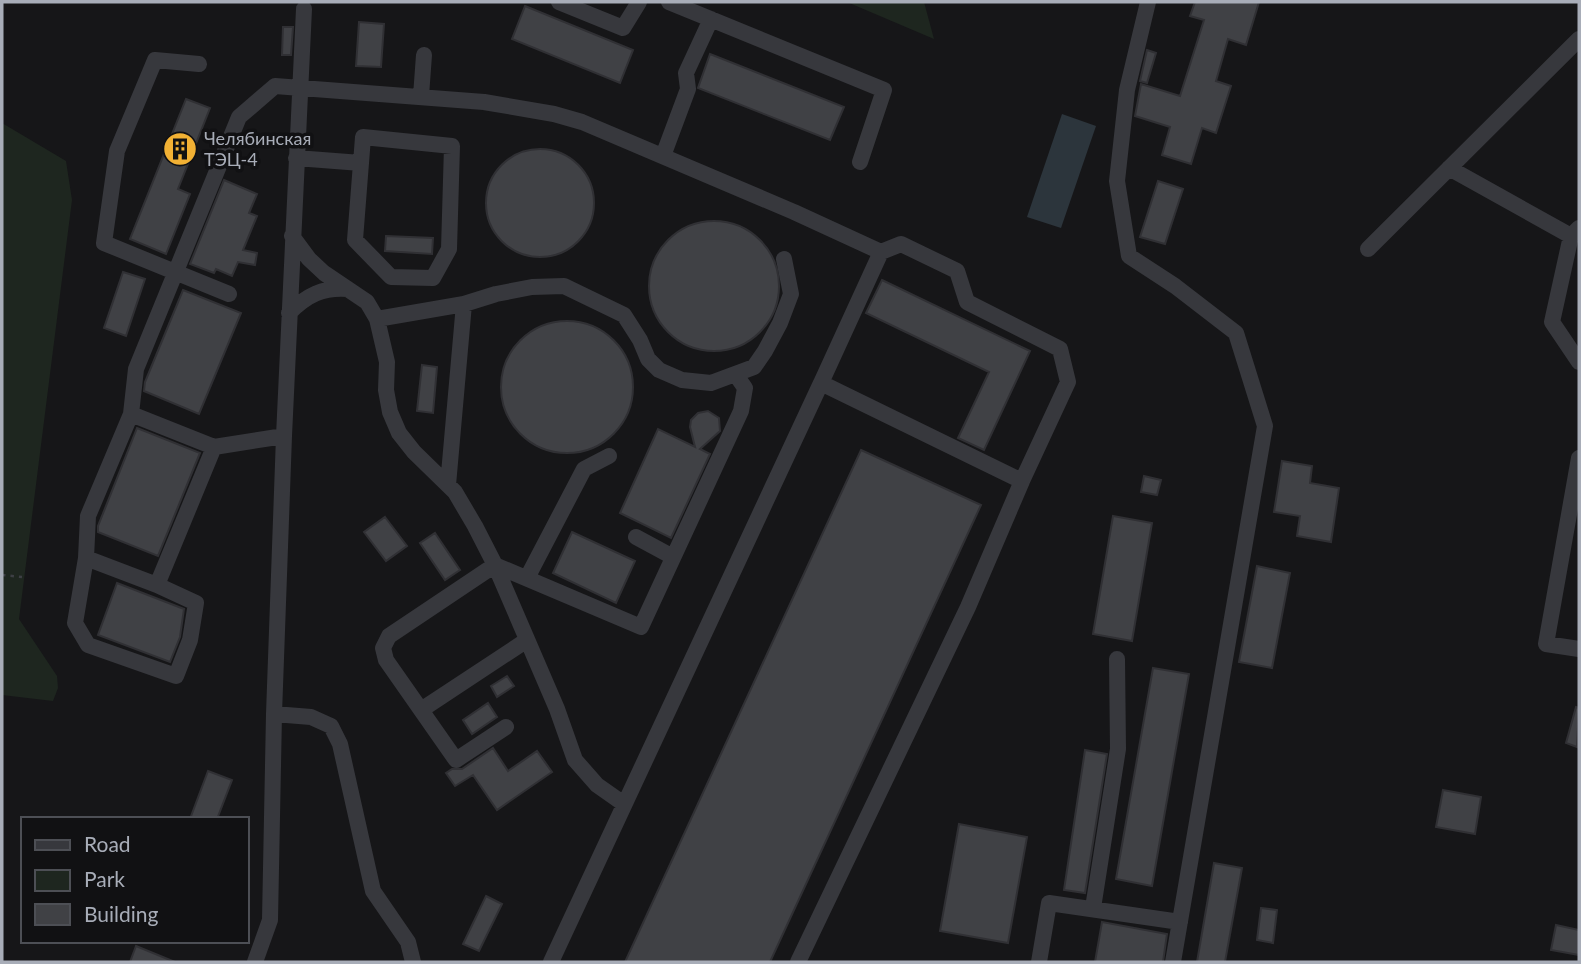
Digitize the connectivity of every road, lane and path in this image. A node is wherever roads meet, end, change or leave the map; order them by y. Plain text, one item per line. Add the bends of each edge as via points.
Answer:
1 (559, 2) edge
2 (639, 2) edge
3 (669, 2) edge
4 (1149, 2) edge
5 (303, 9) dead end
6 (710, 19) junction
7 (1579, 39) edge
8 (424, 55) dead end
9 (199, 64) dead end
10 (300, 87) junction
11 (421, 96) junction
12 (663, 156) junction
13 (296, 158) junction
14 (860, 162) dead end
15 (361, 163) junction
16 (1449, 168) junction
17 (1575, 232) edge
18 (292, 236) junction
19 (1368, 249) dead end
20 (881, 252) junction
21 (784, 259) dead end
22 (175, 272) junction
23 (348, 289) junction
24 (229, 294) dead end
25 (464, 304) junction
26 (289, 313) junction
27 (377, 319) junction
28 (1579, 362) edge
29 (736, 375) junction
30 (821, 383) junction
31 (131, 414) junction
32 (284, 436) junction
33 (214, 447) junction
34 (609, 456) dead end
35 (1579, 458) edge
36 (1022, 481) junction
37 (448, 485) junction
38 (636, 537) dead end
39 (674, 557) junction
40 (86, 558) junction
41 (495, 565) junction
42 (2, 575) edge
43 (22, 577) dead end
44 (527, 579) junction
45 (157, 585) junction
46 (527, 640) junction
47 (1579, 649) edge
48 (1117, 659) dead end
49 (421, 710) junction
50 (274, 714) junction
51 (506, 727) dead end
52 (624, 804) junction
53 (1093, 908) junction
54 (1180, 922) junction
55 (255, 962) edge
56 (412, 962) edge
57 (551, 962) edge
58 (798, 962) edge
59 (1039, 962) edge
60 (1173, 962) edge

1 - 2 lane via 623,28
3 - 6 lane
4 - 54 lane via 1127,90 1117,181 1129,256 1236,333 1265,426
5 - 10 lane
6 - 12 lane via 686,73 688,89
6 - 14 lane via 884,90
7 - 16 lane
8 - 11 lane
9 - 22 lane via 155,60 117,151 104,243
10 - 11 lane
10 - 13 lane
10 - 22 lane via 275,86 239,117
11 - 12 lane via 554,114
12 - 20 lane
13 - 15 lane
13 - 18 lane
15 - 15 lane via 355,240 391,277 433,278 449,249 452,146 363,136
16 - 17 lane
16 - 19 lane
17 - 28 lane via 1552,323
18 - 23 lane via 317,266
18 - 26 lane
20 - 30 lane
20 - 36 lane via 901,244 957,271 967,302 1060,349 1068,382
21 - 29 lane via 791,294 780,323 754,367
22 - 24 lane
22 - 31 lane via 136,369
23 - 26 lane via 316,292
23 - 27 lane via 367,302
25 - 27 lane
25 - 29 lane via 532,287 564,286 624,315 659,370 682,380 711,383
25 - 37 lane
26 - 32 lane
27 - 37 lane via 387,362 390,412 414,452
29 - 39 lane via 745,388 741,411
30 - 36 lane
30 - 52 lane
31 - 33 lane
31 - 40 lane via 88,516
32 - 33 lane
32 - 50 lane
33 - 45 lane
34 - 44 lane via 584,469
35 - 47 lane via 1546,644
36 - 58 lane via 968,607
37 - 41 lane
38 - 39 lane
39 - 44 lane via 641,627
40 - 45 lane
40 - 45 lane via 75,623 88,645 176,676 190,640 196,603
41 - 44 lane
41 - 46 lane
41 - 49 lane via 389,636 383,648 386,660
42 - 43 path
46 - 49 lane
46 - 52 lane via 575,760 597,785
48 - 53 lane via 1118,749
49 - 51 lane via 456,760
50 - 55 lane via 270,920
50 - 56 lane via 311,717 331,726 340,744 373,891 408,942
52 - 57 lane
53 - 54 lane
53 - 59 lane via 1049,903
54 - 60 lane

